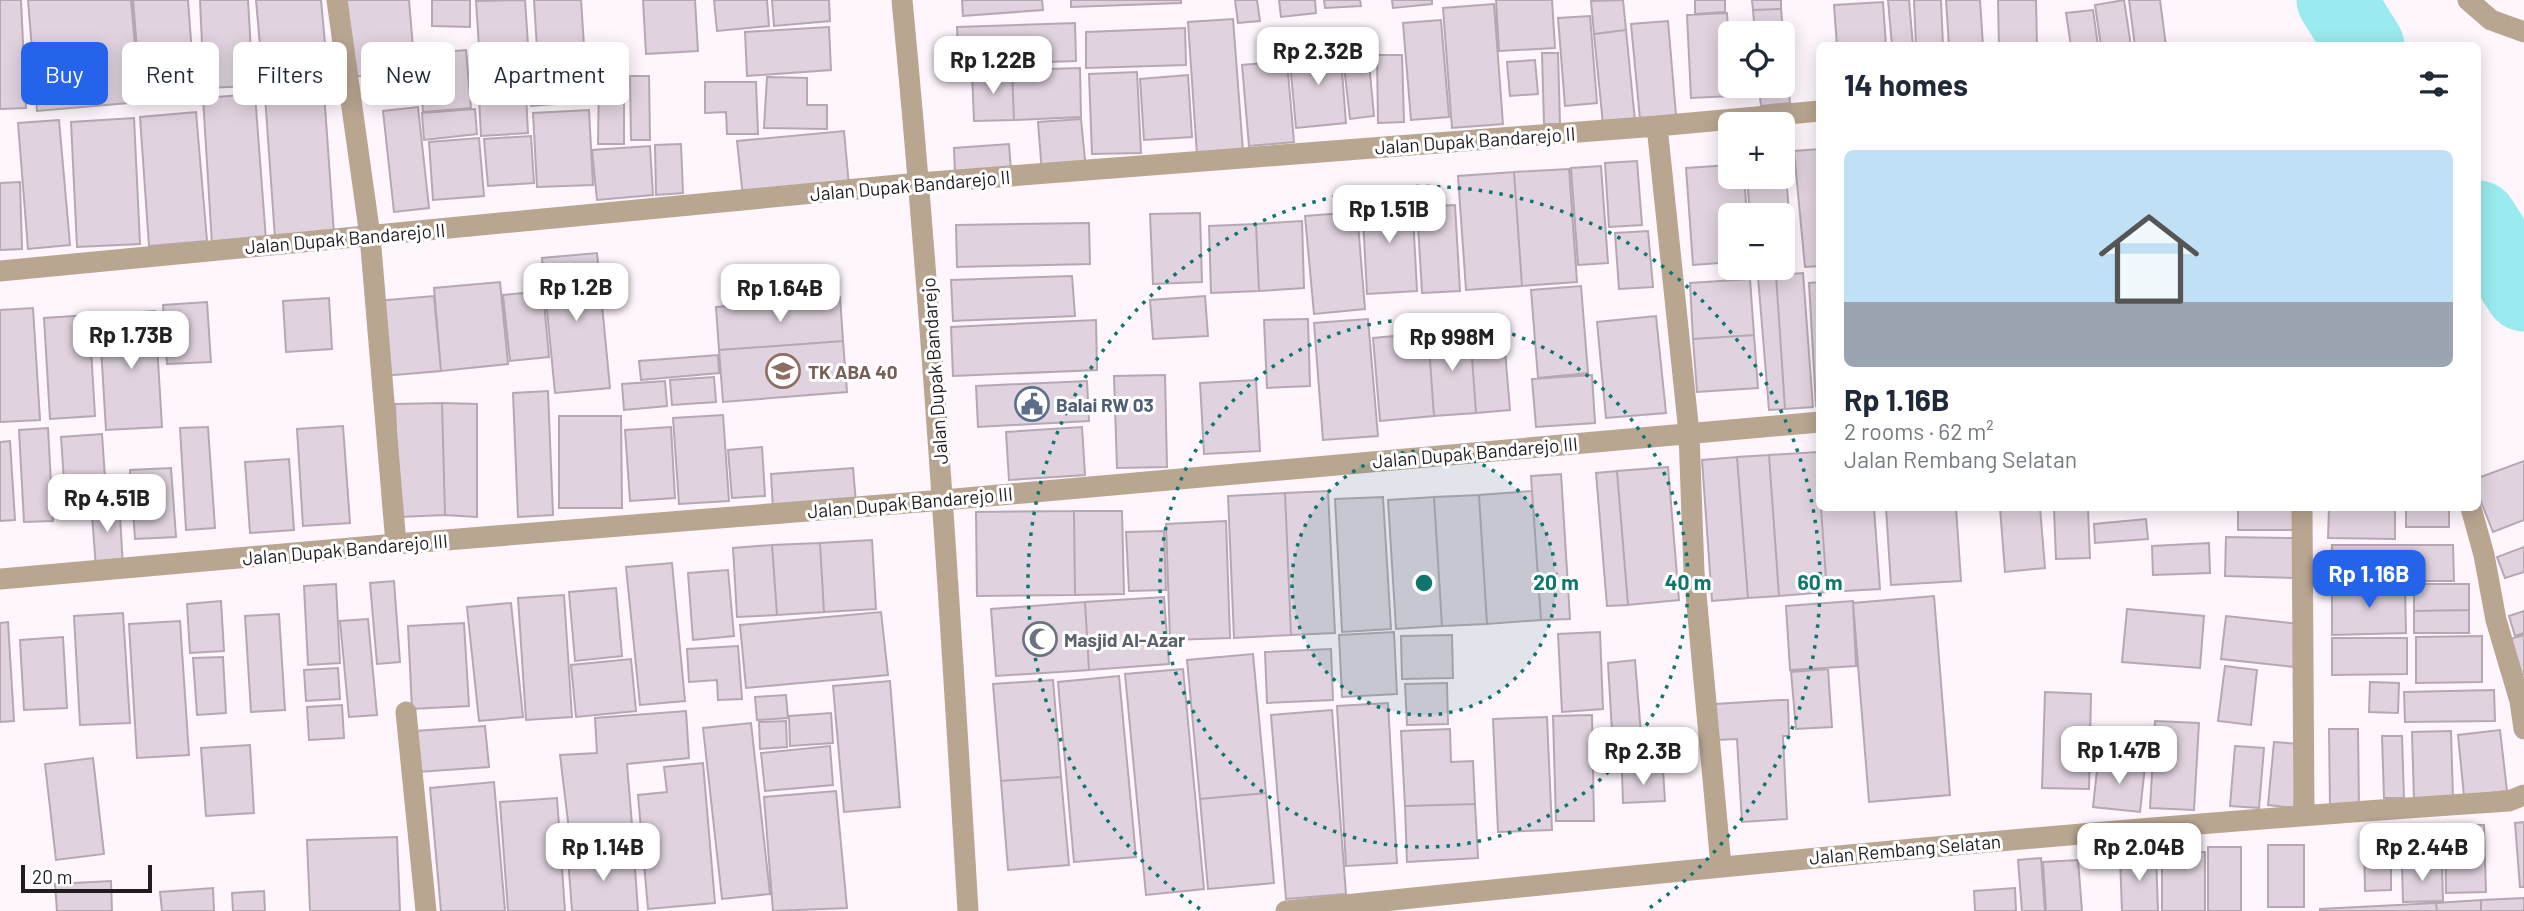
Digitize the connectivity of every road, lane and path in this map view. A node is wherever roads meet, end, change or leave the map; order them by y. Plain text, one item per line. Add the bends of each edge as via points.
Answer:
1 (337, 0) edge
2 (902, 0) edge
3 (2468, 0) edge
4 (2524, 32) edge
5 (1816, 111) edge
6 (1657, 126) junction
7 (919, 183) junction
8 (370, 236) junction
9 (0, 271) edge
10 (1816, 422) edge
11 (1689, 433) junction
12 (944, 500) junction
13 (2302, 511) edge
14 (2472, 511) edge
15 (396, 544) junction
16 (0, 579) edge
17 (406, 712) dead end
18 (2524, 729) edge
19 (2524, 795) edge
20 (2304, 815) junction
21 (1721, 866) junction
22 (426, 911) edge
23 (968, 911) edge
24 (1286, 911) edge

1 - 8 street
2 - 7 street, Jalan Dupak Bandarejo
3 - 4 street via 2491,19
5 - 6 street, Jalan Dupak Bandarejo II
6 - 7 street, Jalan Dupak Bandarejo II
6 - 11 street
7 - 8 street, Jalan Dupak Bandarejo II
7 - 12 street, Jalan Dupak Bandarejo
8 - 9 street, Jalan Dupak Bandarejo II
8 - 15 street
10 - 11 street, Jalan Dupak Bandarejo III
11 - 12 street, Jalan Dupak Bandarejo III
11 - 21 street via 1694,572
12 - 15 street, Jalan Dupak Bandarejo III
12 - 23 street, Jalan Dupak Bandarejo
13 - 20 street
14 - 18 street
15 - 16 street, Jalan Dupak Bandarejo III
17 - 22 street
19 - 20 street, Jalan Rembang Selatan via 2510,801
20 - 21 street, Jalan Rembang Selatan
21 - 24 street, Jalan Rembang Selatan

